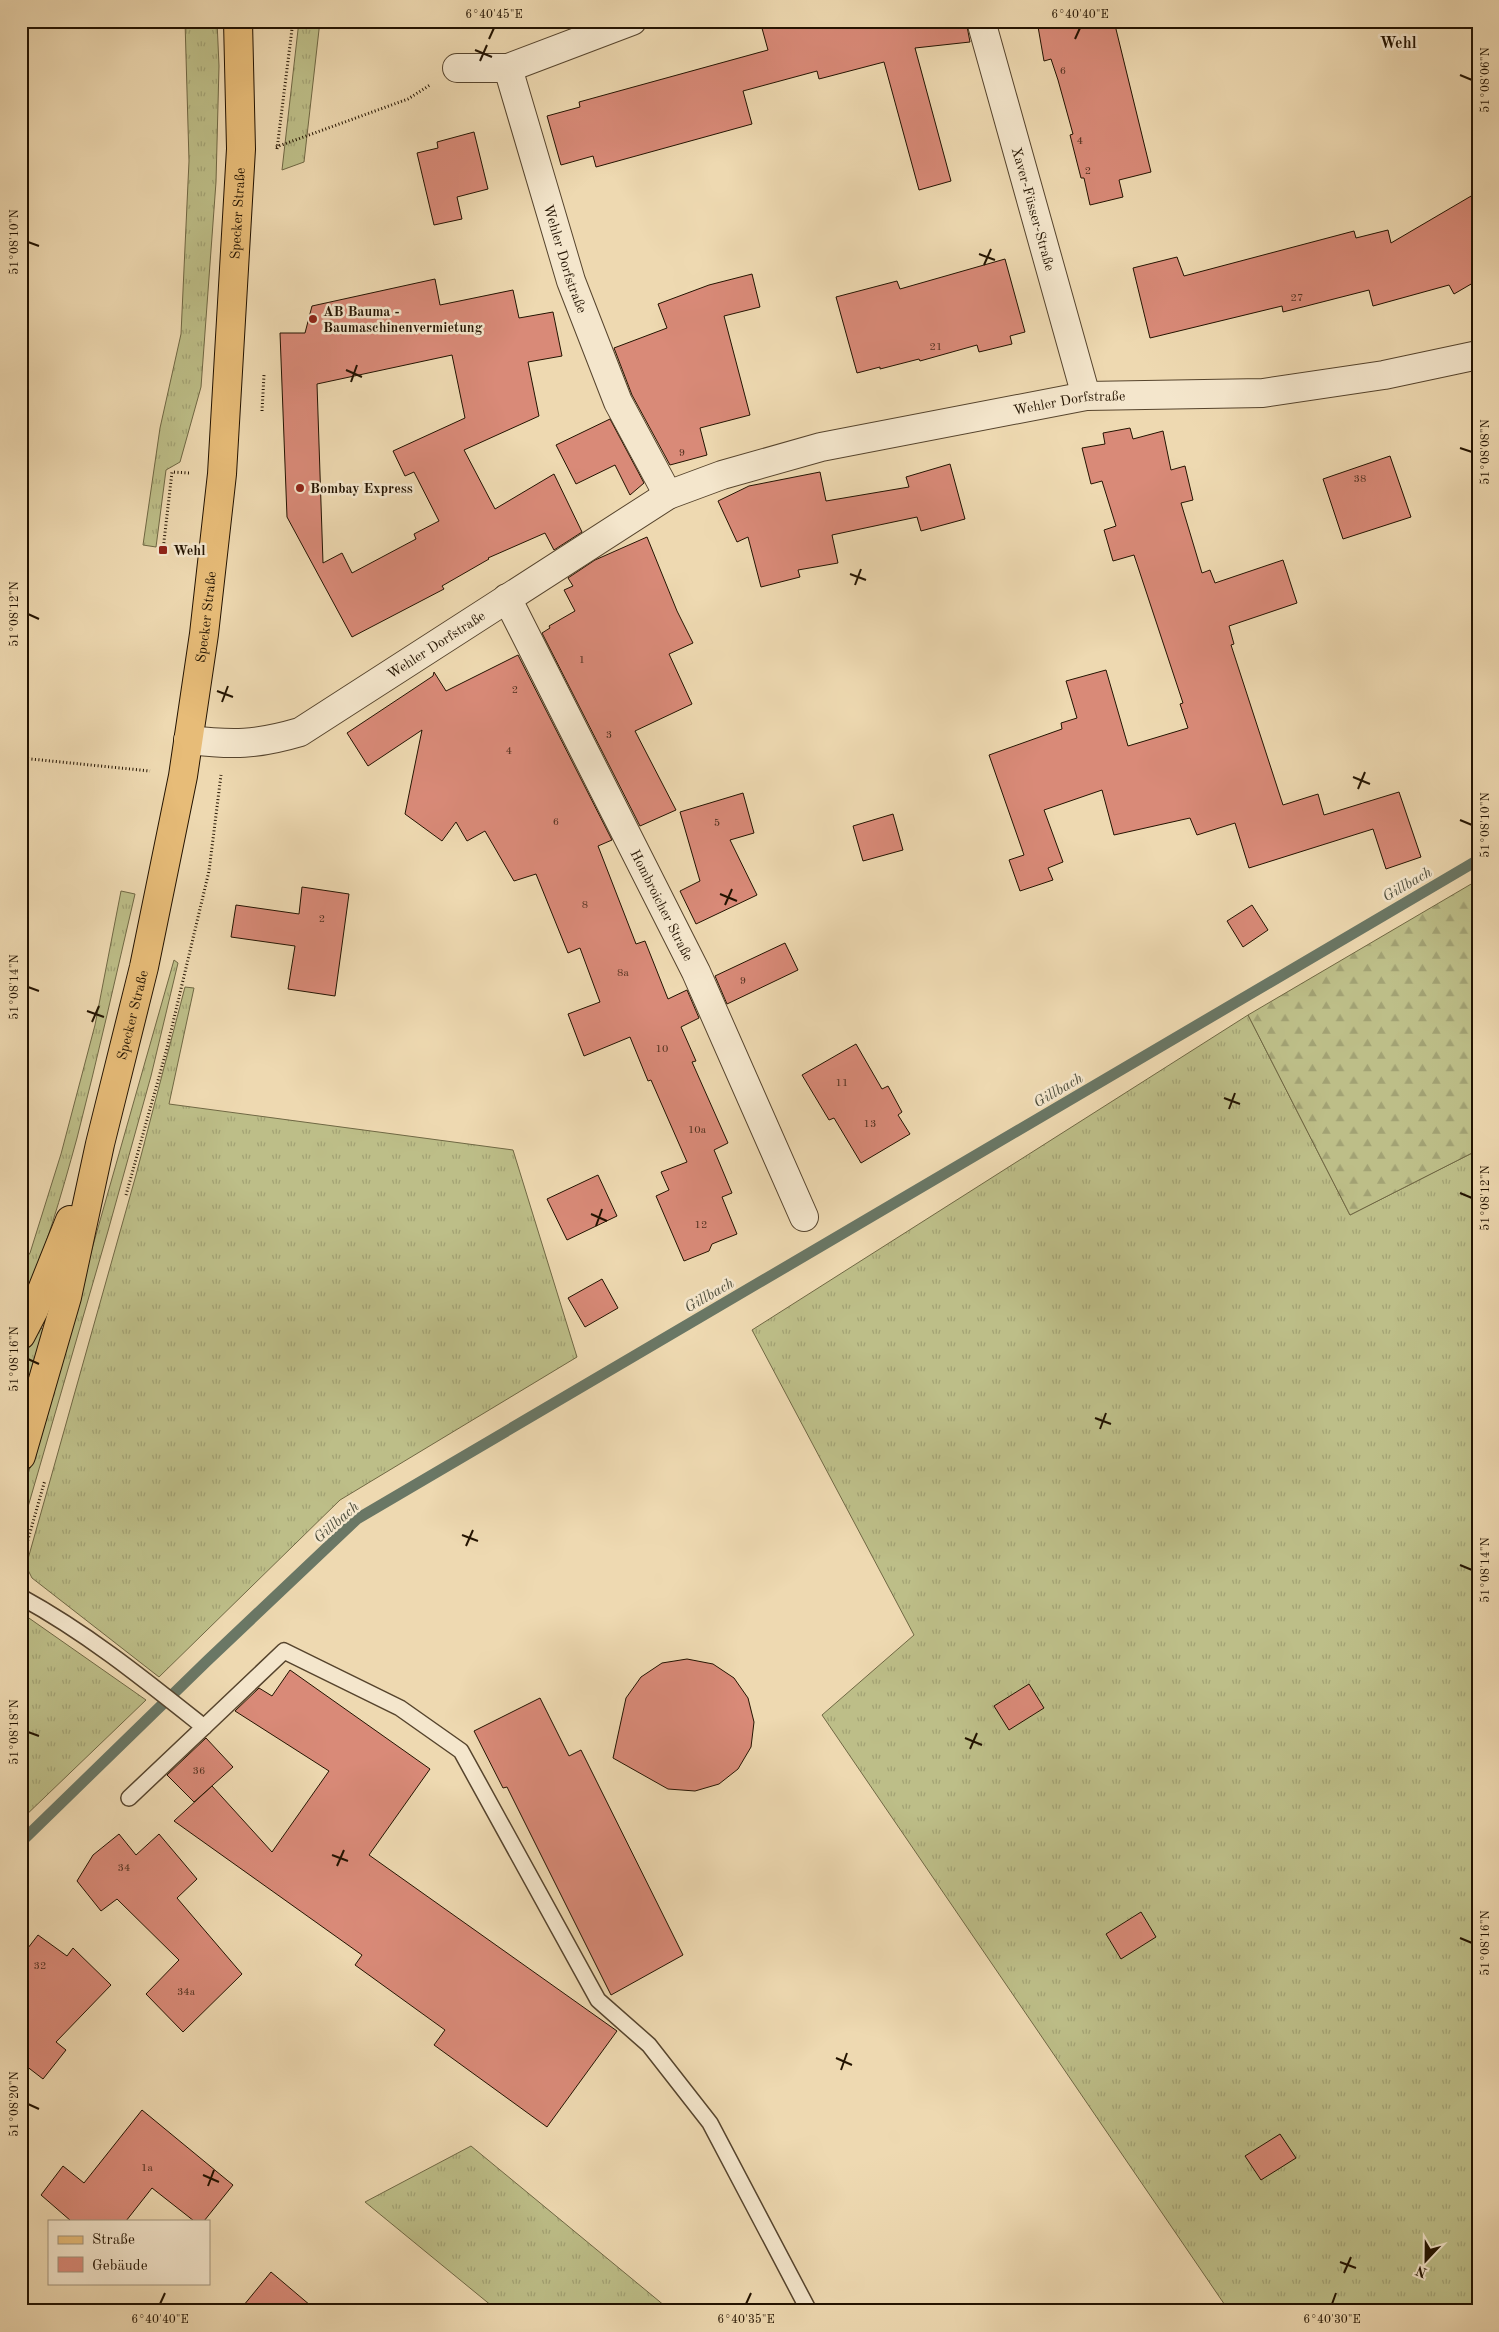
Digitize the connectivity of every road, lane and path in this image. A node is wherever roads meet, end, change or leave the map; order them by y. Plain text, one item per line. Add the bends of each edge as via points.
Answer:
1 (238, 21) edge
2 (632, 21) edge
3 (981, 21) edge
4 (457, 68) joint
5 (508, 68) junction
6 (241, 149) junction
7 (1478, 355) edge
8 (1086, 396) junction
9 (668, 496) junction
10 (507, 598) junction
11 (188, 740) junction
12 (21, 758) edge
13 (183, 776) junction
14 (100, 1144) junction
15 (804, 1217) dead end
16 (21, 1335) edge
17 (21, 1456) edge
18 (21, 1597) edge
19 (199, 1723) junction
20 (130, 1798) dead end
21 (809, 2311) edge

1 - 6 main road, Specker Straße
2 - 5 street
3 - 8 street, Xaver-Füsser-Straße
4 - 5 street
4 - 6 path via 408,99 277,147
5 - 9 street, Wehler Dorfstraße via 570,280 618,402
6 - 11 main road, Specker Straße via 222,474
7 - 8 street, Wehler Dorfstraße via 1384,375 1263,393
8 - 9 street, Wehler Dorfstraße via 821,447 738,470
9 - 10 street, Wehler Dorfstraße
10 - 11 street, Wehler Dorfstraße via 300,732 267,742 225,744
10 - 15 street, Hombroicher Straße via 696,972
11 - 13 main road, Specker Straße
12 - 13 path
13 - 14 main road, Specker Straße via 144,967
14 - 16 main road, Specker Straße
14 - 17 main road, Specker Straße via 66,1297
18 - 19 lane via 58,1617 141,1675
19 - 20 lane
19 - 21 lane via 284,1651 400,1708 460,1752 598,2000 649,2045 710,2123

